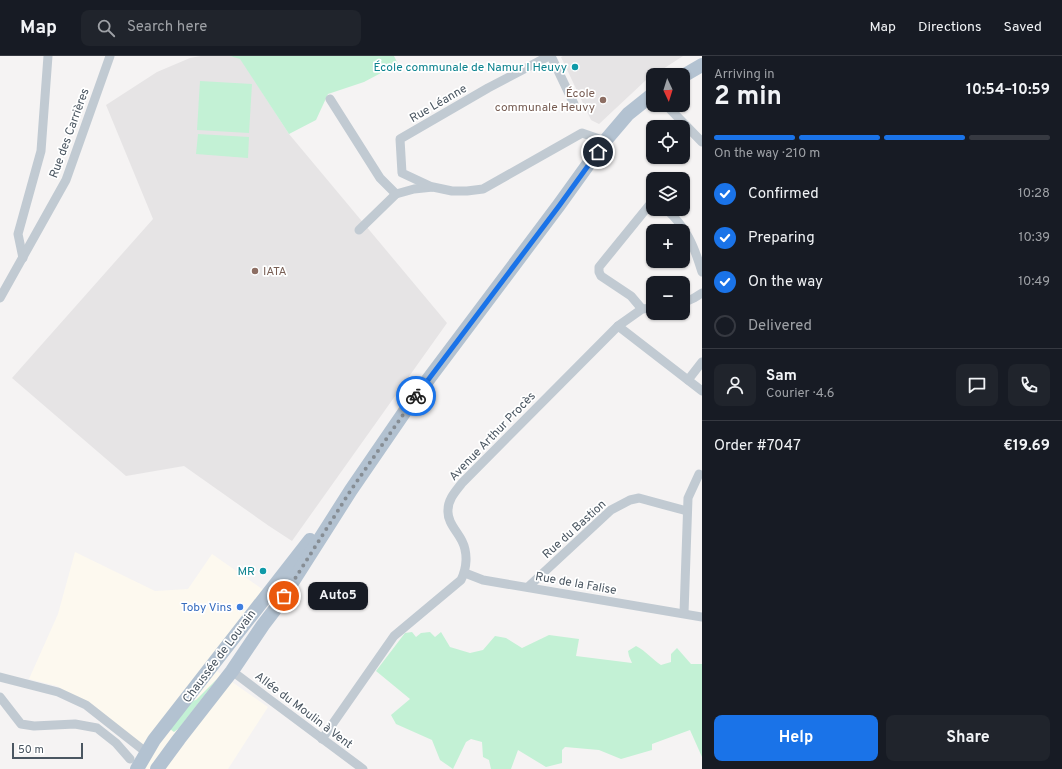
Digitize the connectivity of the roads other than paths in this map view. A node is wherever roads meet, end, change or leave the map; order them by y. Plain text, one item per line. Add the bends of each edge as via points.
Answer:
1 (48, 56) edge
2 (110, 56) edge
3 (550, 56) edge
4 (702, 65) edge
5 (690, 72) edge
6 (330, 99) dead end
7 (646, 100) edge
8 (574, 104) dead end
9 (673, 112) edge
10 (605, 141) junction
11 (702, 142) edge
12 (433, 187) junction
13 (396, 194) junction
14 (646, 209) edge
15 (674, 216) edge
16 (359, 230) dead end
17 (23, 258) junction
18 (702, 272) edge
19 (702, 293) edge
20 (0, 298) edge
21 (690, 300) edge
22 (642, 309) junction
23 (646, 309) edge
24 (618, 326) junction
25 (702, 362) edge
26 (688, 380) junction
27 (702, 391) edge
28 (699, 474) dead end
29 (351, 490) junction
30 (687, 510) junction
31 (465, 573) junction
32 (528, 587) junction
33 (684, 613) junction
34 (250, 616) junction
35 (702, 616) edge
36 (263, 625) junction
37 (214, 664) junction
38 (232, 670) junction
39 (0, 677) edge
40 (0, 697) edge
41 (322, 739) junction
42 (146, 753) junction
43 (133, 764) edge
44 (159, 767) edge
45 (363, 769) edge

1 - 17 street via 41,150 18,234
2 - 17 street, Rue des Carrières via 66,180
3 - 8 street
3 - 12 street, Rue Léanne via 488,88 400,139 402,173
4 - 5 main road
6 - 13 street via 380,178
7 - 10 main road, Chaussée de Louvain via 628,114
9 - 11 street
10 - 12 street via 582,133 483,189 460,191
10 - 29 main road, Chaussée de Louvain via 412,401
12 - 13 street
13 - 16 street
14 - 22 street via 599,267 601,276 631,296
15 - 18 street via 687,232
17 - 20 street, Rue des Carrières
19 - 21 street
22 - 23 street
22 - 24 street, Avenue Arthur Procès
24 - 26 street
24 - 31 street, Avenue Arthur Procès via 462,483 451,498 448,510 451,523 463,542 467,561
25 - 26 street
26 - 27 street
28 - 30 street via 688,498
29 - 34 main road, Chaussée de Louvain
29 - 36 main road, Chaussée de Louvain
30 - 32 street, Rue du Bastion via 639,498 630,500 611,510
30 - 33 street
31 - 32 street, Rue de la Falise via 483,580
31 - 41 street via 461,580 394,636
32 - 33 street, Rue de la Falise
33 - 35 street, Rue de la Falise
34 - 36 main road
34 - 37 main road, Chaussée de Louvain
36 - 38 main road, Chaussée de Louvain
37 - 38 main road
37 - 42 main road, Chaussée de Louvain
38 - 41 street, Allée du Moulin à Vent
38 - 44 main road, Chaussée de Louvain
39 - 42 street via 58,692 86,705
40 - 43 street via 21,724 75,724 97,728 116,743
41 - 45 street, Allée du Moulin à Vent
42 - 43 main road, Chaussée de Louvain
42 - 44 main road

